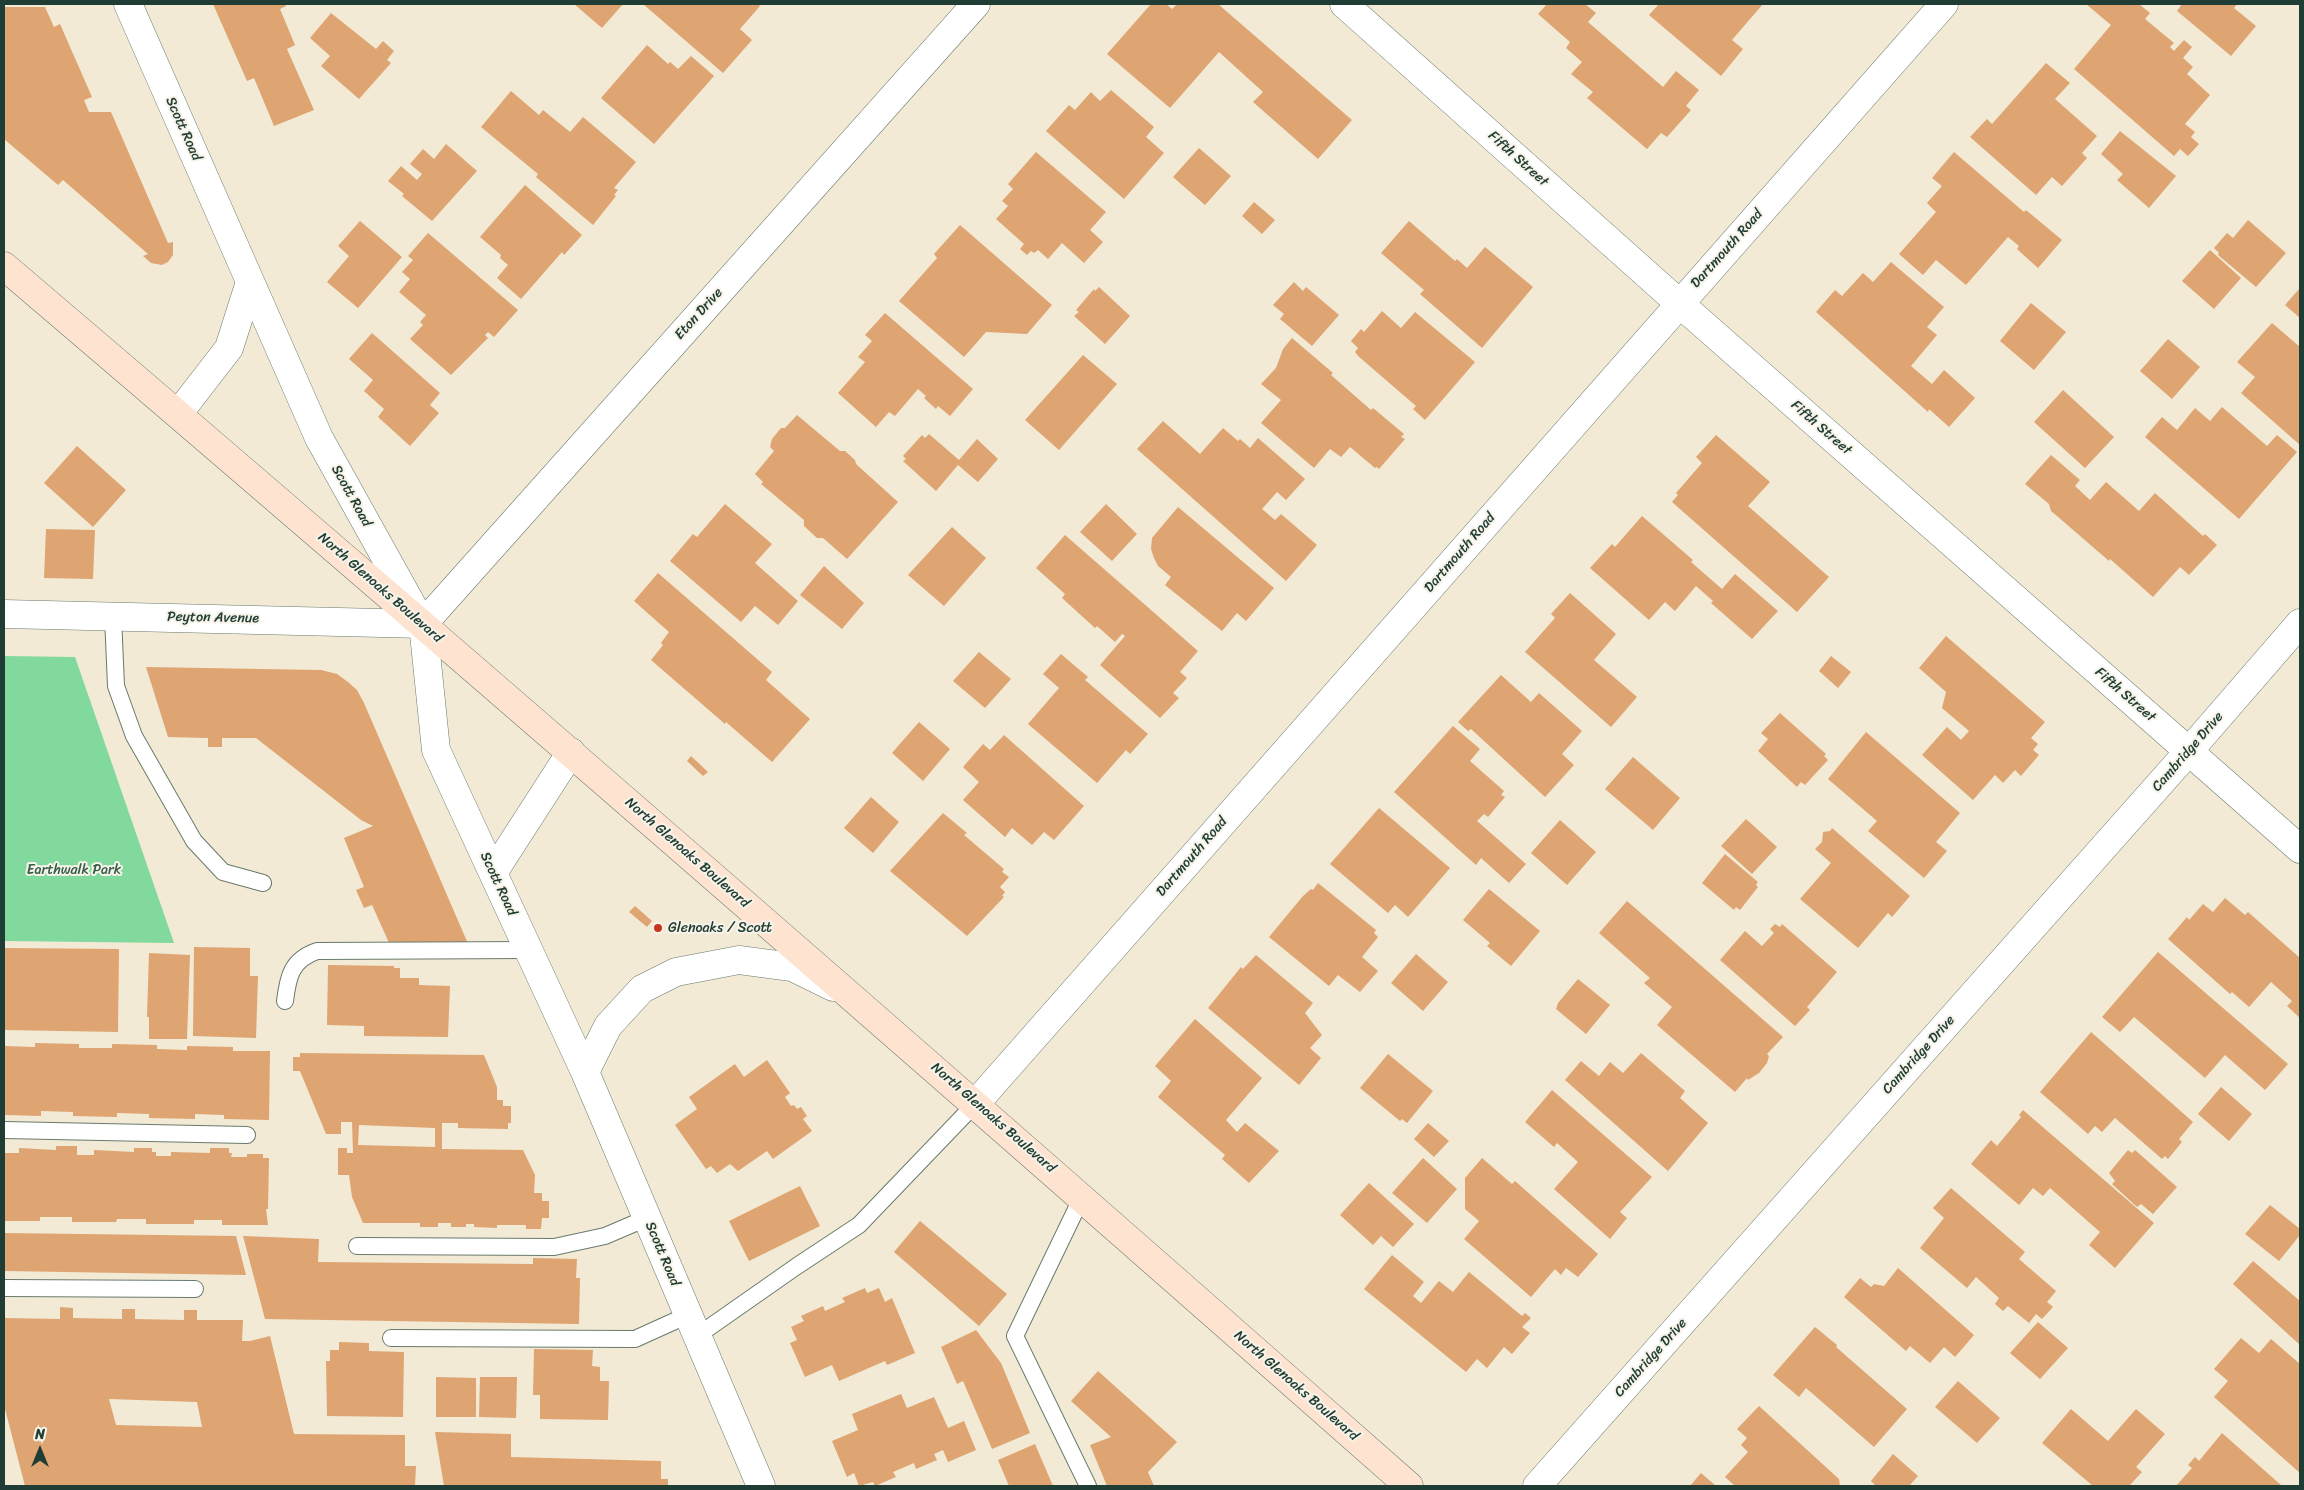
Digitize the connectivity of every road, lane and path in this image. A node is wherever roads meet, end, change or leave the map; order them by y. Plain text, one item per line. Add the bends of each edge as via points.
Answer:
1 (128, 4) edge
2 (976, 4) edge
3 (1344, 4) edge
4 (1944, 4) edge
5 (4, 266) edge
6 (250, 282) junction
7 (1679, 303) junction
8 (178, 414) junction
9 (4, 614) edge
10 (113, 616) junction
11 (2300, 623) edge
12 (422, 624) junction
13 (571, 752) junction
14 (2189, 752) junction
15 (2300, 849) edge
16 (493, 873) junction
17 (263, 883) dead end
18 (529, 950) junction
19 (853, 996) junction
20 (285, 1001) dead end
21 (585, 1072) junction
22 (976, 1103) junction
23 (4, 1130) edge
24 (247, 1135) dead end
25 (1082, 1197) junction
26 (647, 1218) junction
27 (357, 1246) dead end
28 (4, 1288) edge
29 (195, 1289) dead end
30 (693, 1326) junction
31 (391, 1338) dead end
32 (761, 1486) edge
33 (1088, 1486) edge
34 (1410, 1486) edge
35 (1537, 1486) edge

1 - 6 street, Scott Road
2 - 12 street, Eton Drive
3 - 7 street, Fifth Street
4 - 7 street, Dartmouth Road
5 - 8 main road, North Glenoaks Boulevard
6 - 8 street via 229,348
6 - 12 street, Scott Road via 319,438
7 - 14 street, Fifth Street
7 - 22 street, Dartmouth Road
8 - 12 main road, North Glenoaks Boulevard
9 - 10 street, Peyton Avenue
10 - 12 street, Peyton Avenue
10 - 17 lane via 116,686 134,736 194,841 223,872
11 - 14 street, Cambridge Drive
12 - 13 main road, North Glenoaks Boulevard
12 - 16 street, Scott Road via 436,750
13 - 16 street
13 - 19 main road, North Glenoaks Boulevard
14 - 15 street, Fifth Street
14 - 35 street, Cambridge Drive
16 - 18 street, Scott Road
18 - 20 lane via 317,951 304,956 296,964 290,974
18 - 21 street, Scott Road
19 - 21 street via 792,967 739,960 676,972 642,989 608,1026
19 - 22 main road, North Glenoaks Boulevard
21 - 26 street, Scott Road
22 - 25 main road, North Glenoaks Boulevard
22 - 30 lane via 860,1225
23 - 24 lane
25 - 33 lane via 1015,1336
25 - 34 main road, North Glenoaks Boulevard
26 - 27 lane via 605,1236 554,1247
26 - 30 street, Scott Road
28 - 29 lane
30 - 31 lane via 635,1339
30 - 32 street, Scott Road

